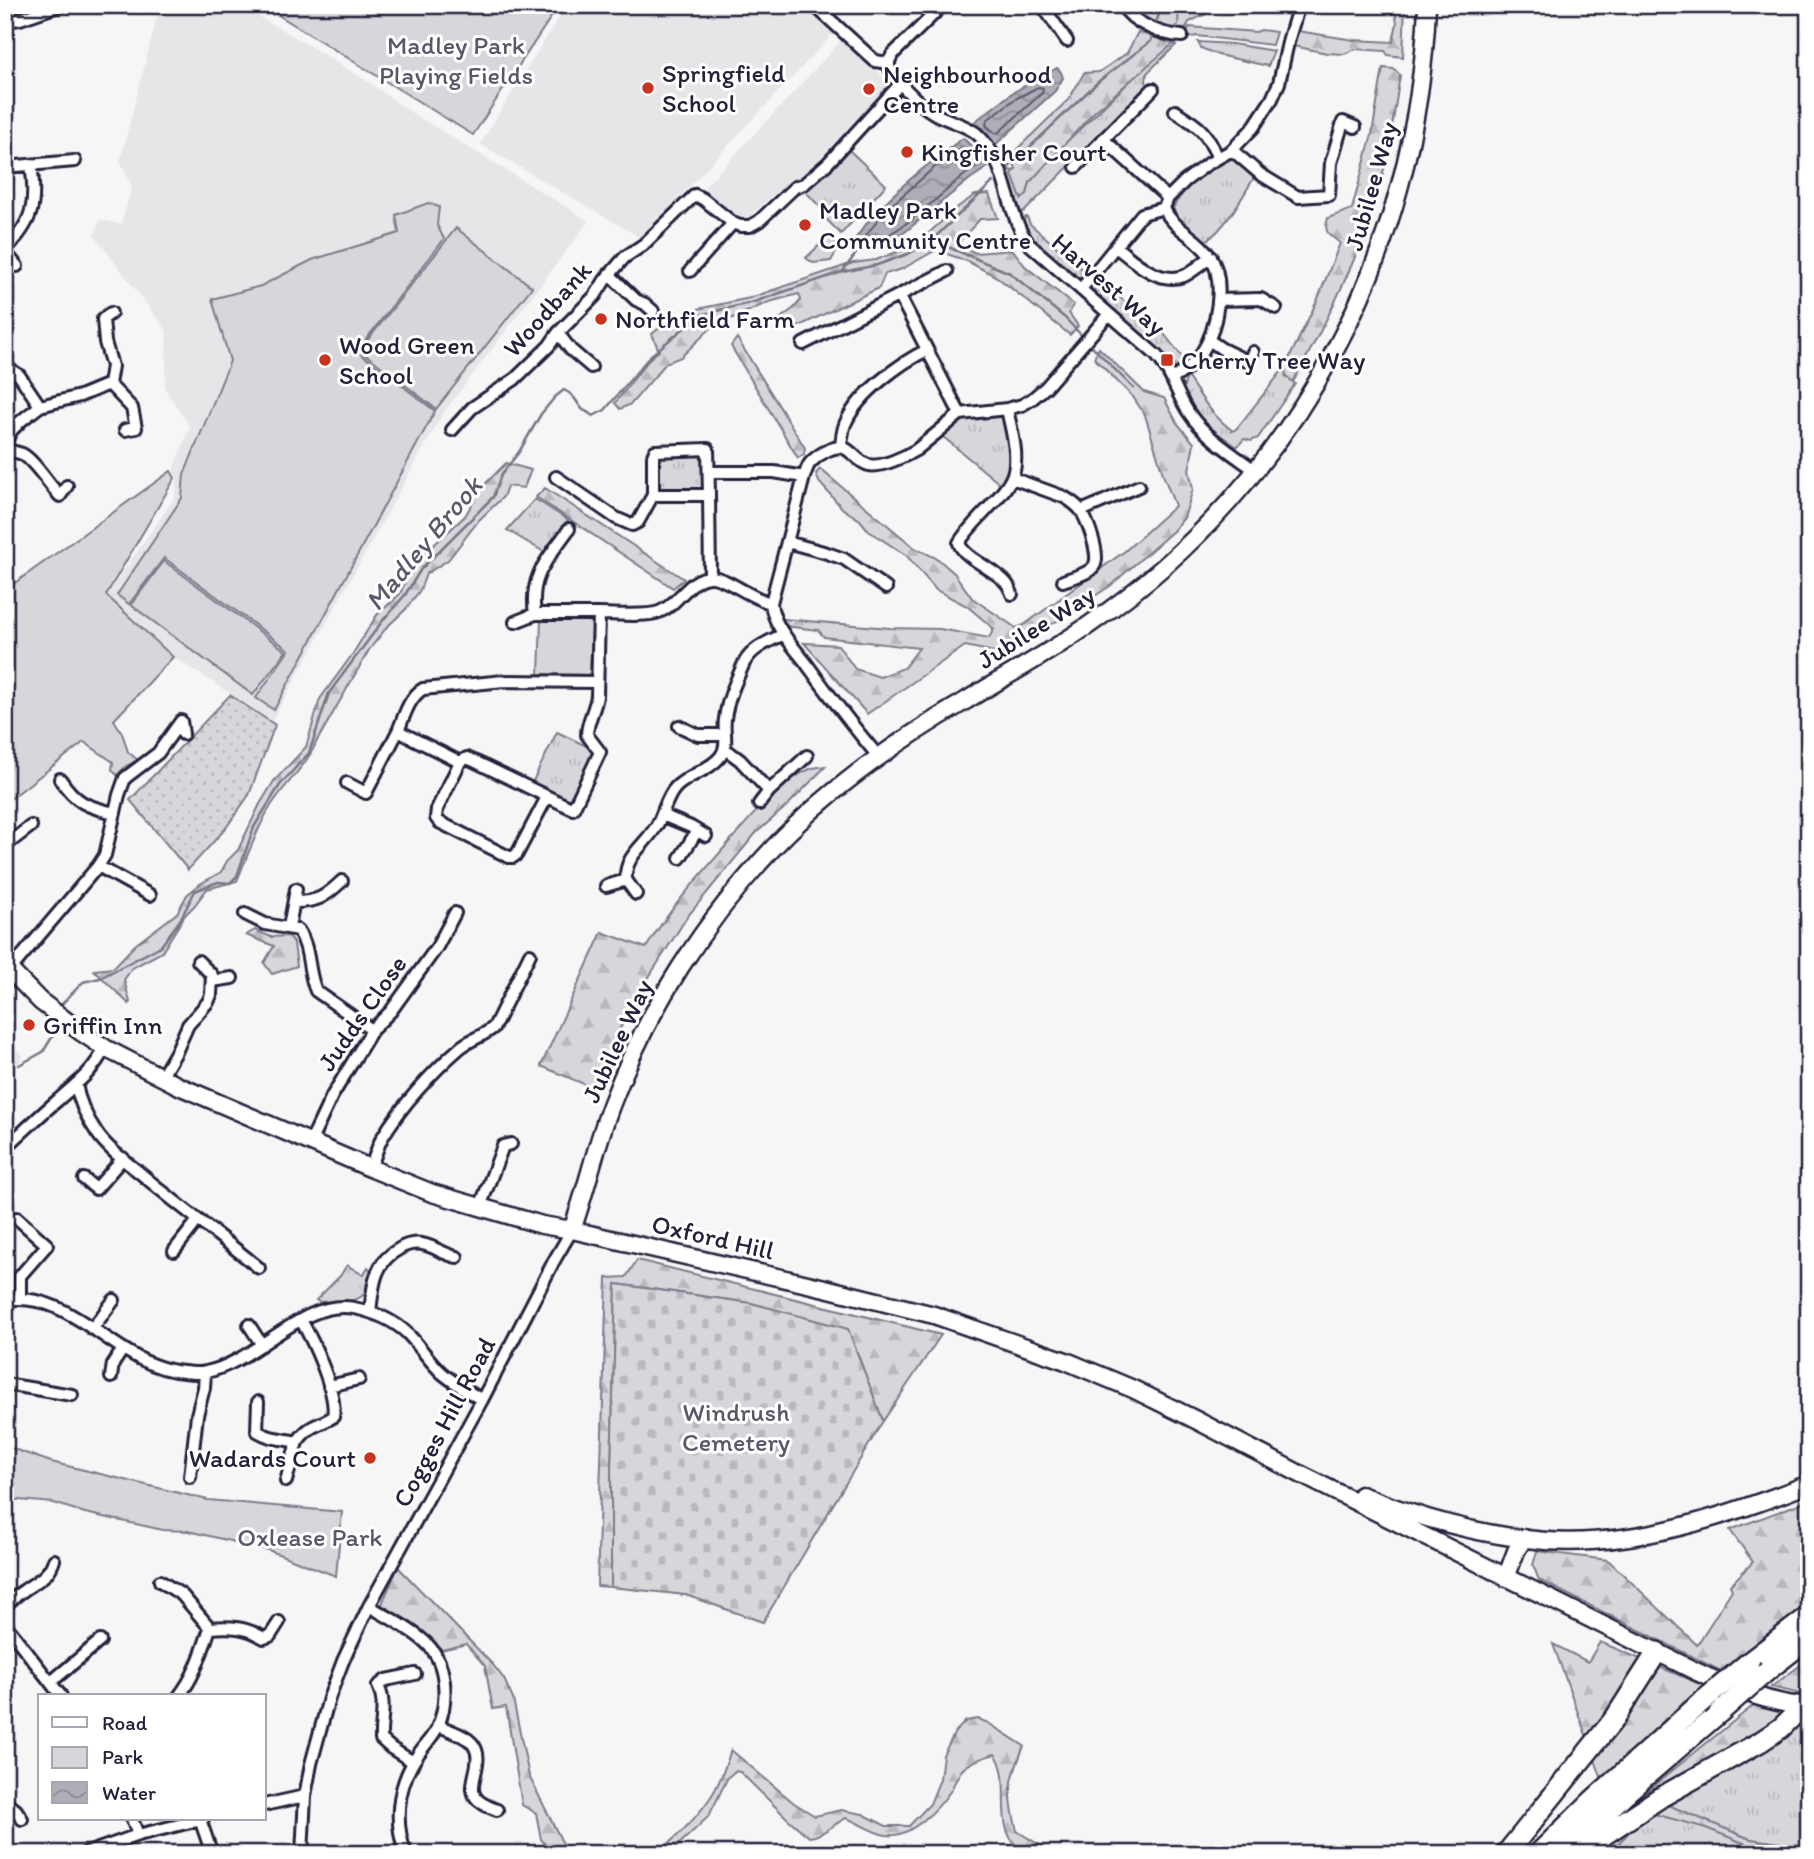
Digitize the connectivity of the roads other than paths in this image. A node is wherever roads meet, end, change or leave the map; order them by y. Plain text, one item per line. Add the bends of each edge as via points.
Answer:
1 (61, 5) edge
2 (814, 5) edge
3 (943, 5) edge
4 (1042, 5) edge
5 (1122, 5) edge
6 (1299, 5) edge
7 (1427, 5) edge
8 (5, 21) edge
9 (1182, 36) dead end
10 (1067, 41) dead end
11 (889, 63) junction
12 (900, 83) junction
13 (1153, 89) dead end
14 (1175, 111) dead end
15 (1355, 127) dead end
16 (1103, 139) junction
17 (1232, 150) junction
18 (1218, 158) junction
19 (75, 161) dead end
20 (31, 165) junction
21 (5, 167) edge
22 (1076, 167) dead end
23 (1166, 203) junction
24 (733, 223) junction
25 (1116, 247) junction
26 (5, 251) edge
27 (1211, 257) junction
28 (17, 266) dead end
29 (690, 271) dead end
30 (947, 271) dead end
31 (609, 274) junction
32 (1081, 289) junction
33 (899, 295) junction
34 (1218, 300) junction
35 (1276, 308) dead end
36 (653, 311) dead end
37 (1109, 314) junction
38 (103, 317) dead end
39 (558, 333) junction
40 (1209, 340) junction
41 (803, 344) dead end
42 (927, 350) junction
43 (1253, 352) dead end
44 (22, 362) dead end
45 (591, 367) dead end
46 (1172, 379) junction
47 (109, 384) junction
48 (40, 406) junction
49 (1007, 409) junction
50 (960, 414) junction
51 (452, 430) dead end
52 (146, 435) dead end
53 (5, 442) edge
54 (841, 447) junction
55 (5, 449) edge
56 (1256, 471) junction
57 (709, 472) junction
58 (556, 477) dead end
59 (804, 477) junction
60 (1012, 478) junction
61 (67, 486) dead end
62 (1139, 486) dead end
63 (653, 495) junction
64 (709, 495) junction
65 (1081, 511) junction
66 (569, 529) dead end
67 (787, 542) junction
68 (710, 577) junction
69 (1063, 581) dead end
70 (886, 588) dead end
71 (1012, 594) dead end
72 (771, 603) junction
73 (535, 614) junction
74 (599, 614) junction
75 (515, 622) dead end
76 (784, 634) junction
77 (597, 682) junction
78 (679, 726) dead end
79 (398, 731) junction
80 (183, 734) dead end
81 (725, 735) junction
82 (725, 749) junction
83 (807, 756) dead end
84 (879, 757) junction
85 (460, 762) junction
86 (60, 779) dead end
87 (347, 783) dead end
88 (769, 791) junction
89 (547, 797) junction
90 (759, 804) dead end
91 (115, 813) junction
92 (662, 816) junction
93 (31, 826) dead end
94 (5, 846) edge
95 (680, 858) dead end
96 (98, 866) junction
97 (626, 880) junction
98 (342, 881) dead end
99 (606, 886) dead end
100 (296, 889) dead end
101 (636, 894) dead end
102 (150, 895) dead end
103 (294, 902) junction
104 (455, 913) dead end
105 (245, 914) dead end
106 (289, 927) junction
107 (530, 954) dead end
108 (198, 961) dead end
109 (8, 968) edge
110 (232, 978) dead end
111 (212, 981) junction
112 (372, 1030) junction
113 (105, 1048) junction
114 (162, 1076) junction
115 (76, 1084) junction
116 (310, 1143) junction
117 (511, 1144) dead end
118 (5, 1148) edge
119 (123, 1158) junction
120 (370, 1168) junction
121 (84, 1179) dead end
122 (480, 1207) junction
123 (17, 1218) dead end
124 (198, 1220) junction
125 (572, 1230) junction
126 (56, 1238) dead end
127 (47, 1245) junction
128 (174, 1251) dead end
129 (444, 1254) junction
130 (457, 1257) dead end
131 (436, 1266) dead end
132 (259, 1268) dead end
133 (20, 1297) junction
134 (5, 1300) edge
135 (114, 1300) dead end
136 (370, 1312) junction
137 (301, 1320) junction
138 (249, 1325) dead end
139 (92, 1329) junction
140 (262, 1345) junction
141 (123, 1349) junction
142 (205, 1373) junction
143 (111, 1377) dead end
144 (359, 1379) dead end
145 (5, 1384) edge
146 (329, 1386) junction
147 (72, 1395) dead end
148 (482, 1400) junction
149 (258, 1402) dead end
150 (297, 1442) junction
151 (190, 1477) dead end
152 (286, 1481) dead end
153 (1809, 1484) edge
154 (1321, 1485) junction
155 (1524, 1538) junction
156 (54, 1560) dead end
157 (1506, 1578) junction
158 (160, 1581) dead end
159 (5, 1606) edge
160 (369, 1606) junction
161 (1809, 1616) edge
162 (279, 1622) dead end
163 (5, 1624) edge
164 (211, 1628) junction
165 (1809, 1638) edge
166 (100, 1641) dead end
167 (1657, 1653) junction
168 (415, 1674) dead end
169 (51, 1682) junction
170 (60, 1694) edge
171 (181, 1694) edge
172 (1803, 1706) edge
173 (438, 1725) junction
174 (413, 1762) junction
175 (305, 1796) junction
176 (5, 1801) edge
177 (266, 1805) edge
178 (497, 1810) dead end
179 (22, 1819) dead end
180 (132, 1820) edge
181 (198, 1820) edge
182 (202, 1820) edge
183 (138, 1835) junction
184 (84, 1854) edge
185 (212, 1854) edge
186 (302, 1854) edge
187 (406, 1854) edge
188 (1507, 1854) edge
189 (1538, 1854) edge
190 (1563, 1854) edge
191 (1580, 1854) edge

1 - 8 street
2 - 11 street via 875,61
3 - 11 street
4 - 10 street
5 - 9 street via 1160,33
6 - 17 street via 1276,91 1253,128
7 - 56 main road, Jubilee Way via 1416,120 1384,240 1338,347 1289,428
11 - 12 street, Harvest Way
12 - 24 street via 804,184 794,187 750,226
12 - 32 street, Harvest Way via 932,112 965,126 985,142 1024,237
13 - 16 street
14 - 18 street via 1199,127
15 - 17 street via 1343,122 1331,163 1329,195 1298,197
16 - 22 street
16 - 23 street
17 - 18 street
18 - 23 street via 1194,173
19 - 20 street
20 - 21 street
20 - 26 street via 33,208
23 - 25 street via 1142,214
23 - 27 street via 1170,219
24 - 29 street
24 - 31 street, Woodbank via 695,195
25 - 27 street via 1142,268 1172,278 1186,275
25 - 32 street
26 - 28 street
27 - 34 street
30 - 33 street
31 - 36 street
31 - 39 street, Woodbank via 595,296
32 - 37 street, Harvest Way
33 - 41 street
33 - 42 street
34 - 35 street via 1261,299
34 - 40 street
37 - 46 street, Harvest Way via 1156,355
37 - 49 street via 1046,387 1022,405
38 - 47 street via 112,366
39 - 45 street
39 - 51 street, Woodbank via 514,379 472,408
40 - 43 street via 1249,362
40 - 46 street via 1196,361
42 - 50 street
42 - 54 street via 897,368 863,398 846,421
44 - 48 street via 15,372
46 - 56 street, Harvest Way via 1200,427
47 - 48 street
47 - 52 street via 132,408 131,429
48 - 53 street
49 - 50 street
49 - 60 street via 1015,460
50 - 54 street via 916,450 876,466
54 - 59 street via 812,461
55 - 61 street via 31,461 60,496
56 - 84 main road, Jubilee Way via 1200,534 1124,600
57 - 59 street
57 - 63 street via 708,449 655,451
57 - 64 street
58 - 63 street via 632,525
59 - 67 street
60 - 65 street via 1065,498
60 - 71 street via 959,543 961,550 1008,584
62 - 65 street
63 - 64 street
64 - 68 street
65 - 69 street via 1097,562 1090,570
66 - 73 street via 536,581
67 - 70 street via 844,559
67 - 72 street
68 - 72 street
68 - 74 street via 694,583 658,613
72 - 76 street
73 - 74 street
73 - 75 street
74 - 77 street
76 - 81 street via 748,656 726,715
76 - 84 street
77 - 79 street via 503,681 423,688 412,699
77 - 89 street via 587,735 600,752 597,760 573,808
78 - 81 street via 698,735
79 - 85 street
79 - 87 street via 369,794
80 - 91 street via 181,721 158,753 125,778
81 - 82 street
82 - 88 street
82 - 92 street via 713,764 675,788
83 - 88 street
84 - 125 main road, Jubilee Way via 820,802 775,846 684,961 617,1091
85 - 89 street via 467,758
85 - 89 street via 436,818 509,857 517,854
86 - 91 street via 79,801
88 - 90 street
91 - 96 street
92 - 95 street via 702,834
92 - 97 street via 627,864
93 - 94 street
96 - 102 street
96 - 109 street
97 - 99 street
97 - 101 street
98 - 103 street via 326,896
100 - 103 street
103 - 106 street
104 - 112 street, Judds Close via 431,956
105 - 106 street via 265,924
106 - 112 street via 304,939 316,991
107 - 120 street via 494,1027 440,1066 387,1130
108 - 111 street
109 - 113 main road, Oxford Hill via 40,1001
110 - 111 street
111 - 114 street via 208,1002 188,1025
112 - 116 street, Judds Close
113 - 114 main road, Oxford Hill
113 - 115 street
114 - 116 main road, Oxford Hill
115 - 118 street
115 - 119 street via 78,1100 97,1135
116 - 120 main road, Oxford Hill
117 - 122 street via 503,1146
119 - 121 street via 96,1189
119 - 124 street
120 - 122 main road, Oxford Hill
122 - 125 main road, Oxford Hill
123 - 127 street
124 - 128 street
124 - 132 street
125 - 148 street, Cogges Hill Road
125 - 154 main road, Oxford Hill via 934,1315 1133,1389
126 - 127 street
127 - 133 street via 20,1276
129 - 130 street
129 - 131 street
129 - 136 street via 415,1243 389,1254 379,1266
133 - 134 street
133 - 139 street via 65,1310
135 - 139 street
136 - 137 street via 337,1306
136 - 148 street via 405,1331 442,1373
137 - 140 street
137 - 146 street
138 - 140 street
139 - 141 street
140 - 142 street
141 - 142 street via 158,1367
141 - 143 street
142 - 151 street
144 - 146 street
145 - 147 street
146 - 150 street via 333,1417 305,1431
148 - 160 street, Cogges Hill Road
149 - 150 street via 257,1431 269,1438
150 - 152 street
153 - 155 main road via 1717,1517 1660,1531 1570,1541
154 - 155 main road via 1437,1520
154 - 157 main road
155 - 157 main road
156 - 159 street via 45,1576
157 - 167 main road
158 - 164 street via 182,1595
160 - 173 street via 425,1641 438,1659 444,1676
160 - 175 street, Cogges Hill Road via 329,1698
161 - 189 highway, bridge via 1698,1705
162 - 164 street via 264,1638 240,1627
163 - 169 street
164 - 171 street
165 - 190 highway, bridge via 1626,1793
166 - 169 street
167 - 172 main road via 1738,1691
167 - 188 highway via 1615,1718
168 - 174 street via 378,1686 383,1705 382,1740
169 - 170 street
172 - 191 highway via 1760,1742 1661,1797
173 - 174 street
173 - 178 street via 466,1737 475,1747 478,1763 472,1789 480,1803
174 - 187 street via 399,1808 399,1832
175 - 177 street
175 - 186 street, Cogges Hill Road
176 - 179 street
180 - 183 street
181 - 183 street
182 - 185 street
183 - 184 street

